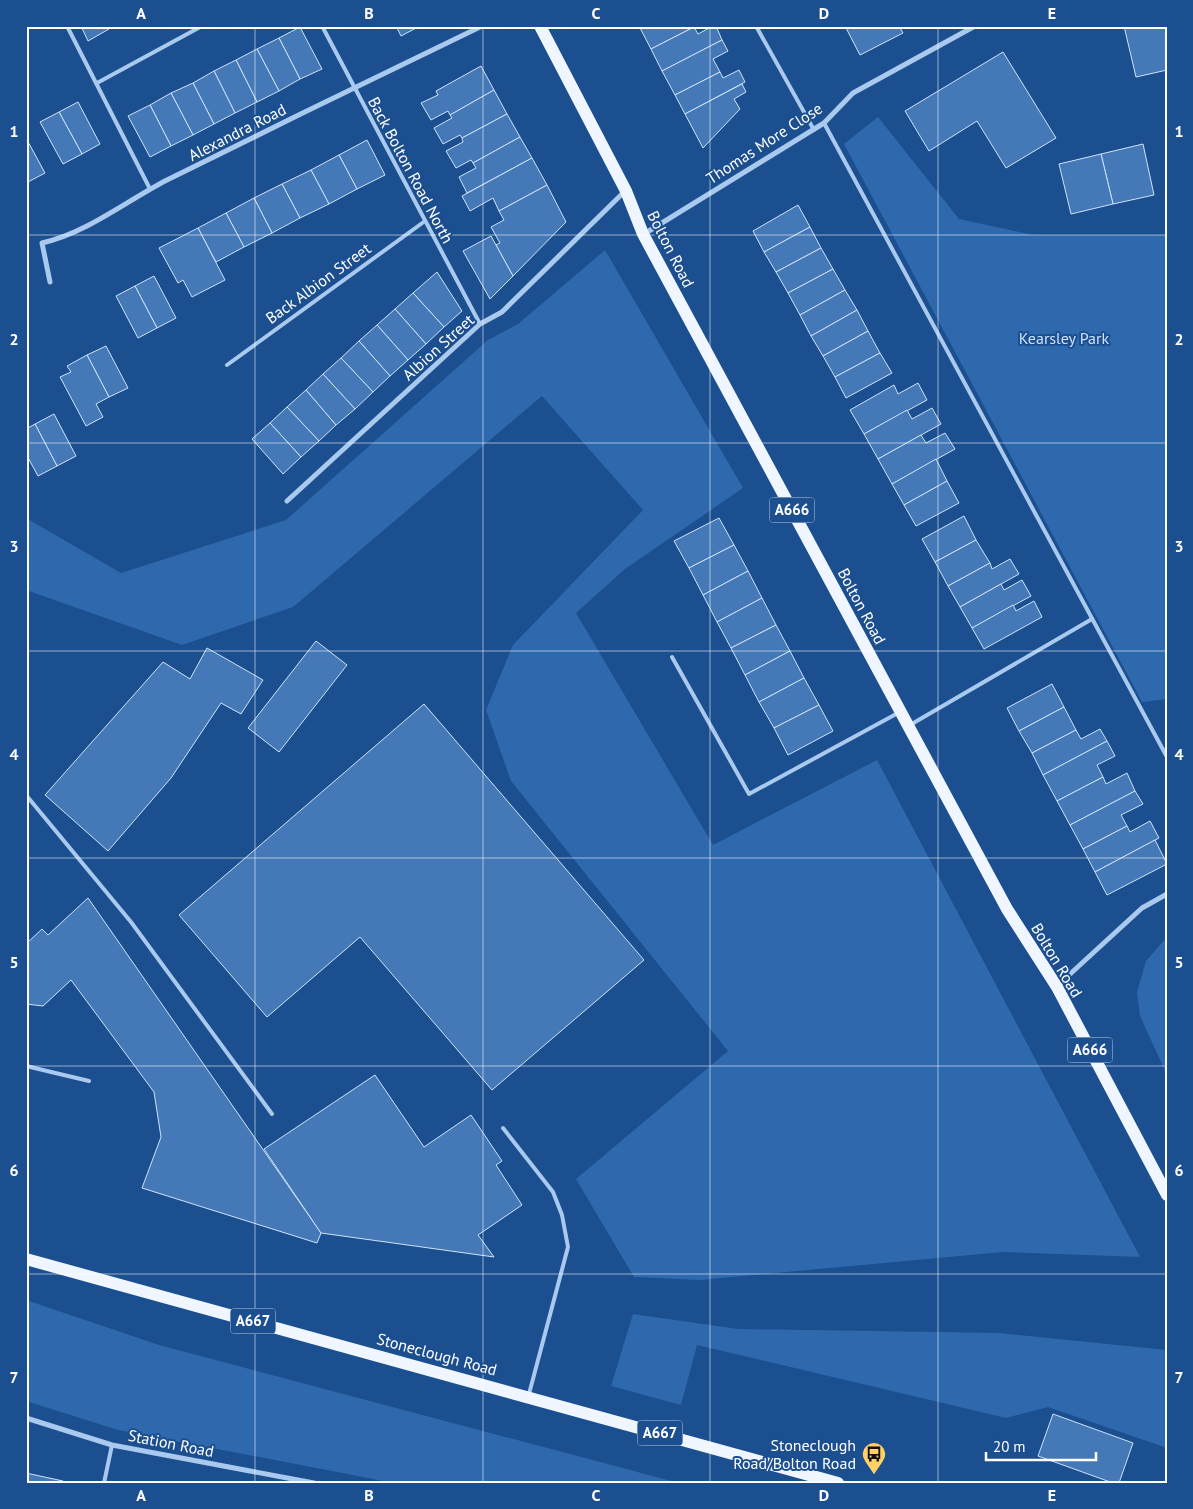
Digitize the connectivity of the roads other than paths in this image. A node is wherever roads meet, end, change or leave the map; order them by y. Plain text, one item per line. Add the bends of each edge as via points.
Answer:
1 (67, 26) edge
2 (202, 26) edge
3 (322, 26) edge
4 (482, 26) edge
5 (540, 26) edge
6 (756, 26) edge
7 (975, 26) edge
8 (97, 83) junction
9 (354, 87) junction
10 (824, 123) junction
11 (814, 130) junction
12 (150, 189) junction
13 (626, 191) junction
14 (424, 221) junction
15 (643, 234) junction
16 (50, 282) dead end
17 (480, 324) junction
18 (227, 365) dead end
19 (287, 501) dead end
20 (1092, 619) junction
21 (672, 657) dead end
22 (900, 712) junction
23 (908, 726) junction
24 (1167, 757) edge
25 (26, 795) edge
26 (1167, 894) edge
27 (1056, 987) junction
28 (26, 1066) edge
29 (89, 1081) dead end
30 (272, 1114) dead end
31 (503, 1128) dead end
32 (1167, 1195) edge
33 (26, 1259) edge
34 (528, 1396) junction
35 (26, 1418) edge
36 (112, 1445) junction
37 (104, 1483) edge
38 (314, 1483) edge
39 (838, 1483) edge

1 - 8 lane
2 - 8 lane
3 - 9 lane, Back Bolton Road North
4 - 9 street, Alexandra Road
5 - 13 main road, Bolton Road / A666
6 - 11 lane
7 - 10 street, Thomas More Close via 853,94
8 - 12 lane
9 - 12 street, Alexandra Road
9 - 14 lane, Back Bolton Road North
10 - 11 street, Thomas More Close
10 - 20 lane
11 - 15 street, Thomas More Close
12 - 16 street, Alexandra Road via 80,229 42,242
13 - 15 main road, Bolton Road / A666
13 - 17 street, Albion Street via 502,312
14 - 17 lane, Back Bolton Road North
14 - 18 lane, Back Albion Street
15 - 22 main road, Bolton Road / A666
17 - 19 street, Albion Street
20 - 23 lane
20 - 24 lane
21 - 22 lane via 749,794
22 - 23 main road, Bolton Road / A666
23 - 27 main road, Bolton Road / A666 via 1007,909
25 - 30 lane via 131,922
26 - 27 street via 1142,908
27 - 32 main road, Bolton Road / A666
28 - 29 lane
31 - 34 lane via 553,1192 562,1215 568,1247
33 - 34 main road, Stoneclough Road / A667
34 - 39 main road, Stoneclough Road / A667
35 - 36 street, Station Road
36 - 37 lane
36 - 38 street, Station Road

